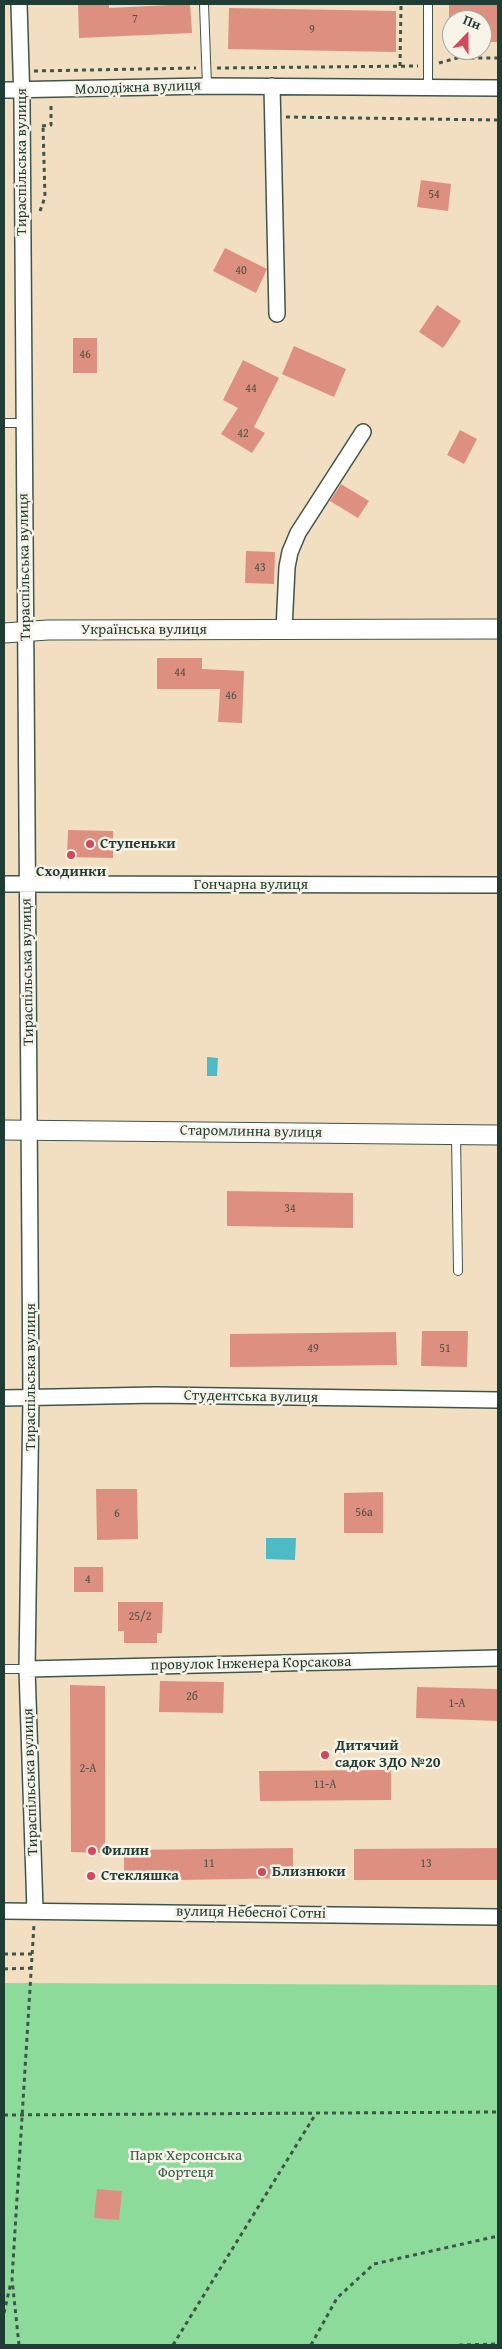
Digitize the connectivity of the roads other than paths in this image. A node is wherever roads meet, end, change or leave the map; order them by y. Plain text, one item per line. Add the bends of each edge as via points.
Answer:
1 (19, 4) edge
2 (204, 4) edge
3 (428, 4) edge
4 (207, 86) junction
5 (272, 86) junction
6 (428, 86) junction
7 (498, 88) edge
8 (22, 89) junction
9 (4, 90) edge
10 (277, 314) dead end
11 (4, 423) edge
12 (23, 423) junction
13 (363, 432) dead end
14 (498, 629) edge
15 (284, 630) junction
16 (26, 631) junction
17 (4, 633) edge
18 (4, 884) edge
19 (27, 885) junction
20 (498, 885) edge
21 (30, 1129) junction
22 (4, 1130) edge
23 (456, 1134) junction
24 (498, 1135) edge
25 (458, 1271) dead end
26 (31, 1397) junction
27 (4, 1398) edge
28 (498, 1400) edge
29 (498, 1658) edge
30 (27, 1669) junction
31 (4, 1670) edge
32 (35, 1910) junction
33 (4, 1911) edge
34 (498, 1917) edge

1 - 8 street, Тираспільська вулиця
2 - 4 lane
3 - 6 lane
4 - 5 street, Молодіжна вулиця
4 - 8 street, Молодіжна вулиця
5 - 6 street, Молодіжна вулиця
5 - 10 street
6 - 7 street, Молодіжна вулиця
8 - 9 street, Молодіжна вулиця
8 - 12 street, Тираспільська вулиця
11 - 12 lane
12 - 16 street, Тираспільська вулиця
13 - 15 street via 298,533 290,552
14 - 15 street, Українська вулиця
15 - 16 street, Українська вулиця
16 - 17 street, Українська вулиця
16 - 19 street, Тираспільська вулиця
18 - 19 street, Гончарна вулиця
19 - 20 street, Гончарна вулиця
19 - 21 street, Тираспільська вулиця
21 - 22 street, Старомлинна вулиця
21 - 23 street, Старомлинна вулиця
21 - 26 street, Тираспільська вулиця
23 - 24 street, Старомлинна вулиця
23 - 25 lane
26 - 27 street, Студентська вулиця
26 - 28 street, Студентська вулиця via 156,1395
26 - 30 street, Тираспільська вулиця
29 - 30 street, провулок Інженера Корсакова
30 - 31 lane, провулок Інженера Корсакова
30 - 32 street, Тираспільська вулиця
32 - 33 street, вулиця Небесної Сотні
32 - 34 street, вулиця Небесної Сотні

